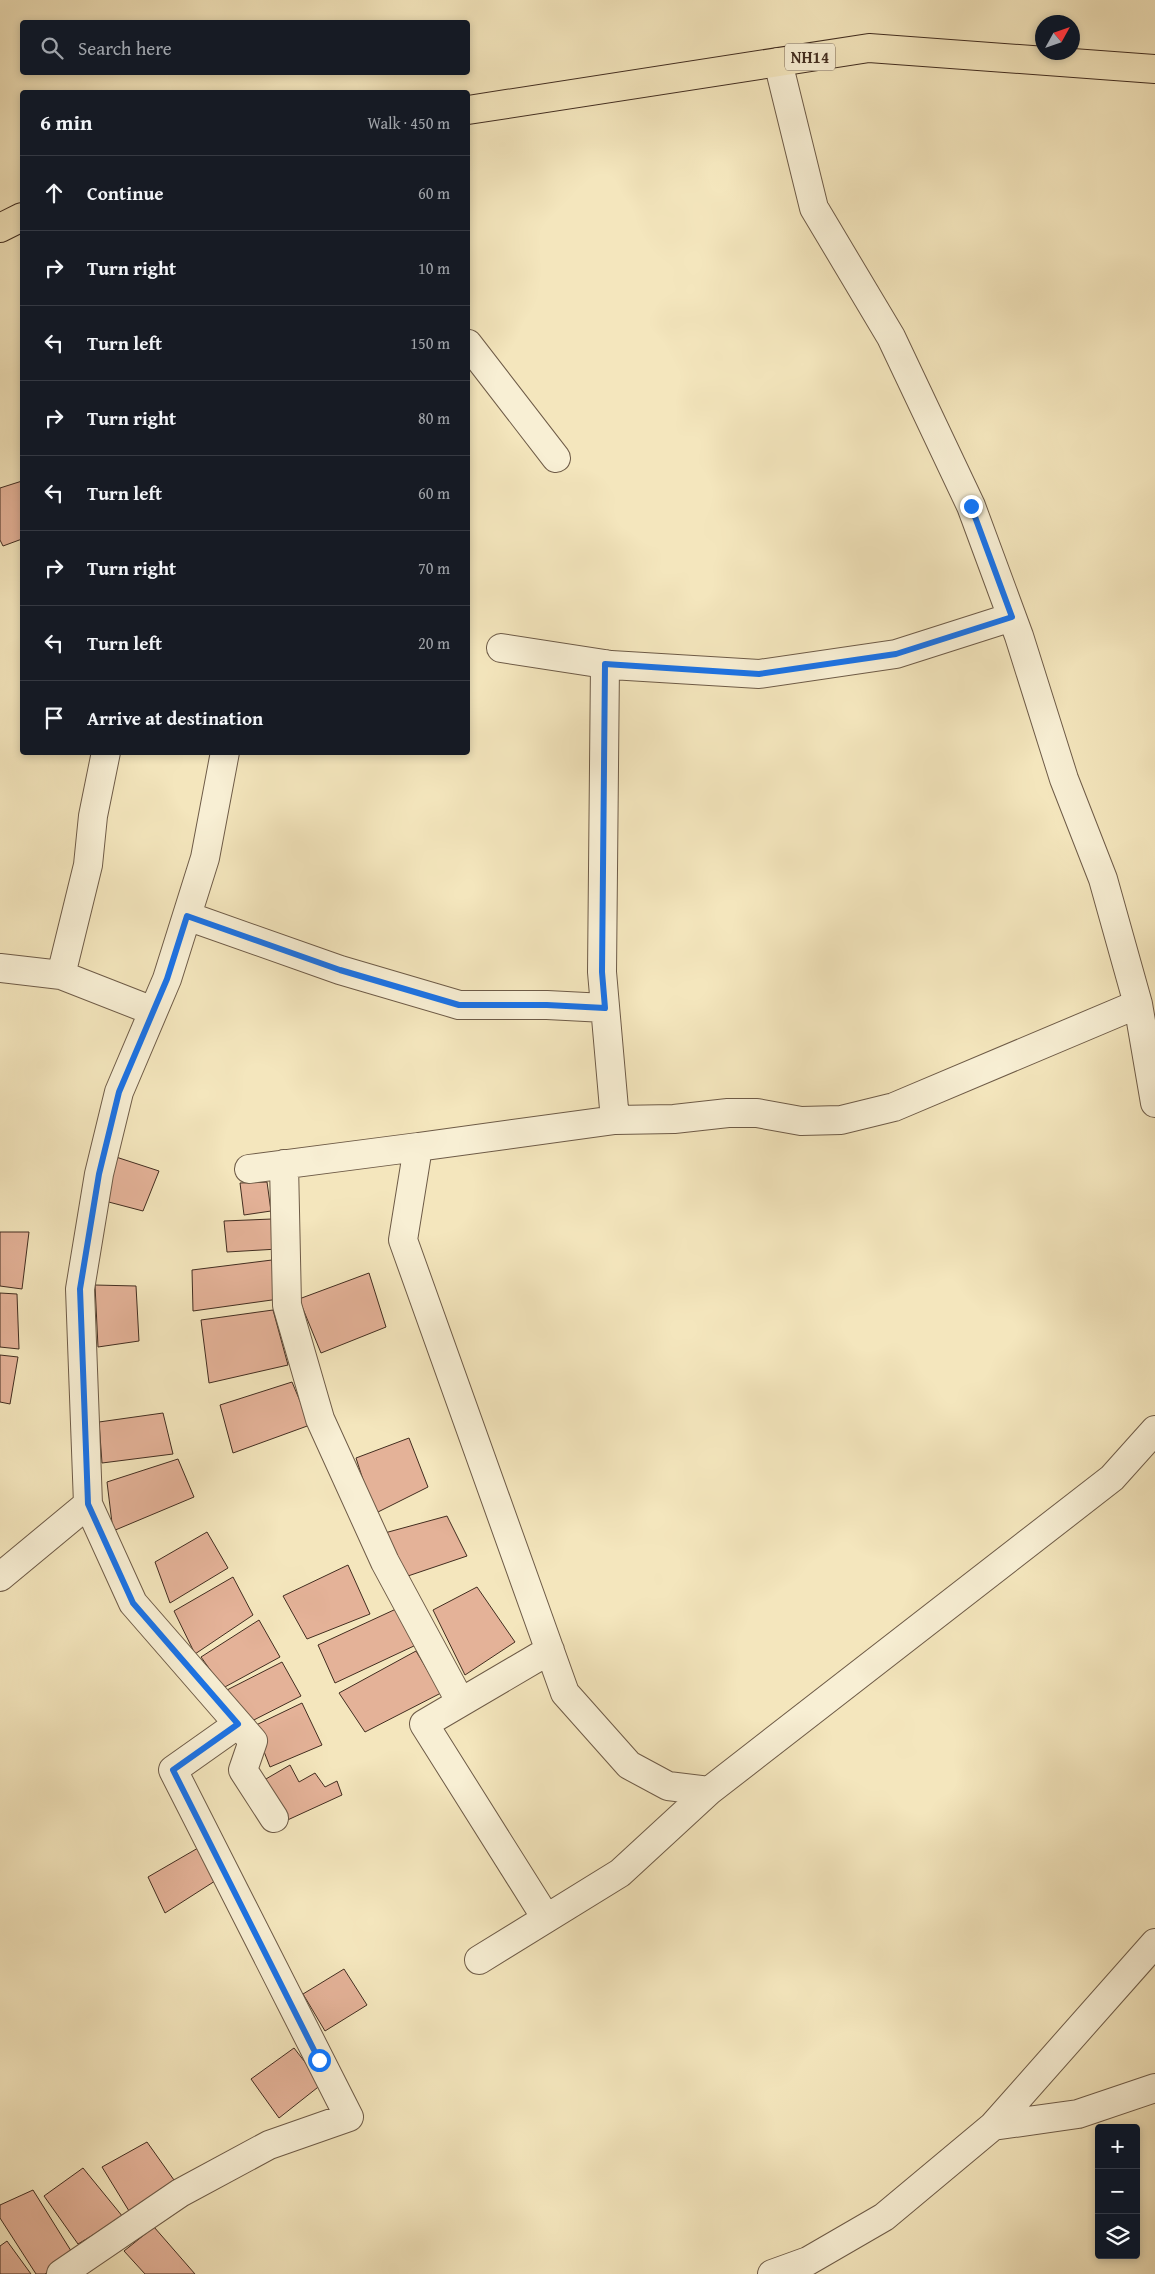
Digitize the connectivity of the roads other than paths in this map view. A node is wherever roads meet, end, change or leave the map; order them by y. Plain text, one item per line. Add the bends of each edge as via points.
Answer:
1 (778, 62) junction
2 (1155, 69) edge
3 (470, 110) edge
4 (20, 218) edge
5 (0, 228) edge
6 (470, 347) edge
7 (556, 458) dead end
8 (1012, 617) junction
9 (501, 648) dead end
10 (605, 664) junction
11 (105, 755) edge
12 (223, 755) edge
13 (187, 916) junction
14 (0, 968) edge
15 (61, 975) junction
16 (1138, 1004) junction
17 (605, 1008) junction
18 (153, 1011) junction
19 (1155, 1103) edge
20 (615, 1120) junction
21 (418, 1147) junction
22 (284, 1164) junction
23 (249, 1169) dead end
24 (1155, 1430) edge
25 (88, 1504) junction
26 (0, 1577) edge
27 (550, 1650) junction
28 (460, 1701) junction
29 (238, 1724) junction
30 (708, 1792) junction
31 (274, 1818) dead end
32 (546, 1918) junction
33 (1155, 1943) edge
34 (479, 1960) dead end
35 (1153, 2092) edge
36 (993, 2126) junction
37 (61, 2274) edge
38 (772, 2274) edge

1 - 2 highway, NH14 via 869,48
1 - 3 highway, NH14
1 - 8 street via 814,208 891,337 971,506
4 - 5 highway
6 - 7 street
8 - 10 street via 896,654 759,674
8 - 16 street via 1064,779 1104,879
9 - 10 street
10 - 17 street via 602,972
11 - 15 street via 93,816 88,865
12 - 13 street via 205,858
13 - 17 street via 340,970 459,1005
13 - 18 street
14 - 15 street
15 - 18 street
16 - 19 street
16 - 20 street via 912,1101 841,1120 801,1121 757,1113 728,1113 674,1119
17 - 20 street
18 - 25 street via 119,1092 99,1174 80,1289
20 - 21 street
21 - 22 street
21 - 27 street via 403,1240
22 - 23 street
22 - 28 street via 287,1305 320,1418 385,1562
24 - 30 street via 1112,1478
25 - 26 street
25 - 29 street via 133,1603
27 - 28 street
27 - 30 street via 565,1693 629,1765 668,1786
28 - 32 street via 424,1724
29 - 31 street via 253,1741 243,1770
29 - 37 street via 173,1770 349,2117 269,2145 180,2193
30 - 32 street via 620,1873
32 - 34 street
33 - 36 street
35 - 36 street via 1078,2114
36 - 38 street via 884,2217 808,2261

